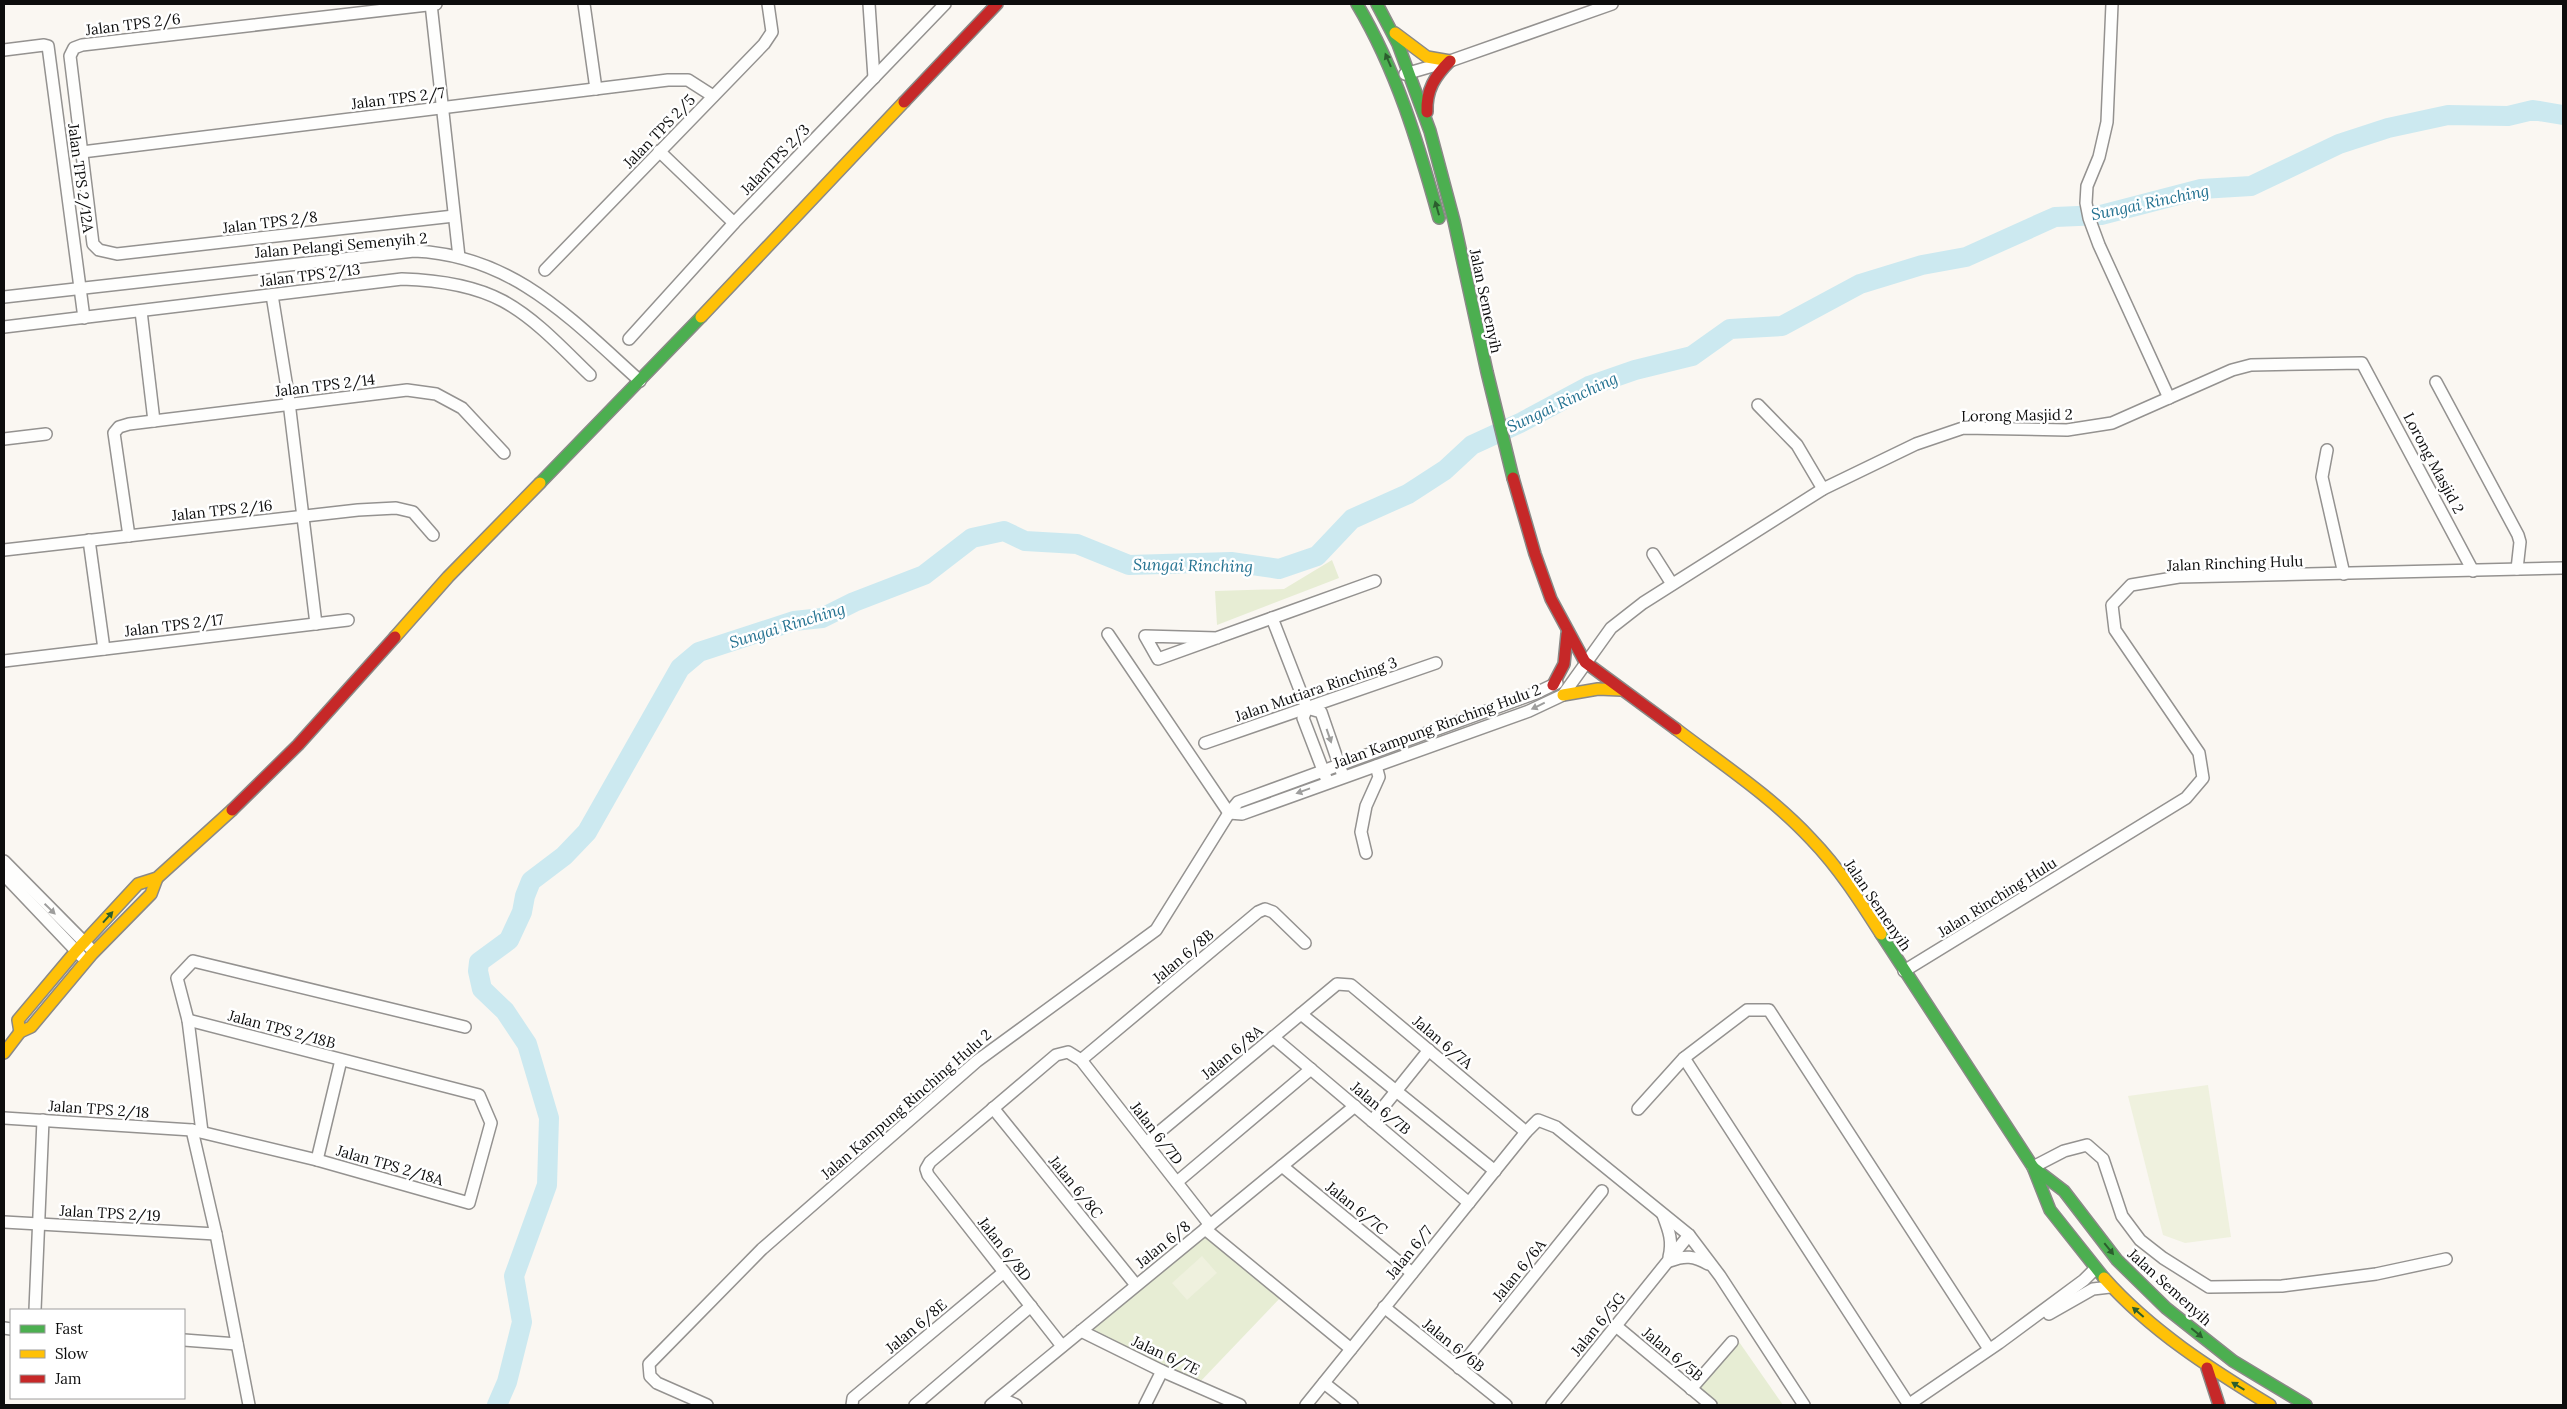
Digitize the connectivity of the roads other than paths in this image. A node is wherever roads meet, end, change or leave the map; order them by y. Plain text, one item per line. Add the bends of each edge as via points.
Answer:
1 (432, 4) edge
2 (436, 4) edge
3 (584, 4) edge
4 (768, 4) edge
5 (869, 4) edge
6 (946, 4) edge
7 (997, 4) edge
8 (1357, 4) edge
9 (1377, 4) edge
10 (1612, 4) edge
11 (2112, 4) edge
12 (1392, 29) junction
13 (4, 50) edge
14 (1450, 61) junction
15 (1411, 73) junction
16 (1395, 77) junction
17 (874, 78) junction
18 (596, 89) junction
19 (713, 96) junction
20 (443, 108) junction
21 (1430, 132) junction
22 (659, 151) junction
23 (82, 152) junction
24 (454, 216) junction
25 (734, 223) junction
26 (459, 257) junction
27 (545, 270) dead end
28 (80, 287) junction
29 (272, 295) junction
30 (4, 297) edge
31 (140, 311) junction
32 (84, 318) junction
33 (4, 327) edge
34 (629, 339) dead end
35 (1482, 355) junction
36 (590, 375) dead end
37 (640, 381) junction
38 (2436, 382) dead end
39 (2169, 398) junction
40 (290, 405) junction
41 (1758, 405) dead end
42 (154, 421) junction
43 (46, 434) dead end
44 (4, 439) edge
45 (2327, 450) dead end
46 (504, 452) dead end
47 (1823, 489) junction
48 (303, 516) junction
49 (433, 535) dead end
50 (129, 536) junction
51 (89, 540) junction
52 (4, 550) edge
53 (1654, 554) dead end
54 (2563, 568) edge
55 (2517, 569) junction
56 (2473, 571) junction
57 (2344, 574) junction
58 (1374, 581) dead end
59 (1672, 584) junction
60 (1554, 608) junction
61 (1272, 618) junction
62 (348, 620) dead end
63 (316, 624) junction
64 (1108, 634) dead end
65 (1567, 634) junction
66 (1217, 638) junction
67 (104, 649) junction
68 (1587, 658) junction
69 (4, 661) edge
70 (1436, 663) dead end
71 (1553, 685) junction
72 (1621, 690) junction
73 (1563, 695) junction
74 (1646, 707) junction
75 (1307, 708) junction
76 (1205, 743) dead end
77 (1376, 766) junction
78 (1341, 771) junction
79 (1325, 777) junction
80 (1229, 812) junction
81 (1366, 853) dead end
82 (4, 861) edge
83 (4, 875) edge
84 (157, 878) junction
85 (1304, 943) dead end
86 (80, 947) junction
87 (90, 957) junction
88 (1904, 971) junction
89 (1337, 984) joint
90 (1301, 1014) junction
91 (188, 1020) junction
92 (466, 1026) dead end
93 (20, 1032) junction
94 (1273, 1037) junction
95 (1429, 1050) junction
96 (4, 1053) edge
97 (1684, 1058) junction
98 (341, 1060) junction
99 (1081, 1060) junction
100 (1311, 1069) junction
101 (1397, 1092) junction
102 (479, 1095) joint
103 (1355, 1106) junction
104 (994, 1108) junction
105 (1638, 1109) dead end
106 (4, 1118) edge
107 (43, 1120) junction
108 (1372, 1121) junction
109 (197, 1131) junction
110 (1526, 1132) junction
111 (1146, 1144) junction
112 (316, 1160) junction
113 (1282, 1166) junction
114 (2033, 1167) junction
115 (1495, 1171) junction
116 (1177, 1182) junction
117 (1602, 1191) dead end
118 (1469, 1203) junction
119 (1661, 1213) junction
120 (4, 1222) edge
121 (38, 1225) junction
122 (1207, 1227) junction
123 (216, 1234) junction
124 (1689, 1235) junction
125 (2446, 1259) dead end
126 (1668, 1262) junction
127 (1712, 1266) junction
128 (2094, 1270) junction
129 (1004, 1272) junction
130 (1412, 1273) junction
131 (1136, 1285) junction
132 (2110, 1287) junction
133 (1031, 1306) junction
134 (1384, 1308) junction
135 (36, 1309) edge
136 (1616, 1326) junction
137 (2020, 1327) junction
138 (1081, 1331) junction
139 (185, 1340) edge
140 (1732, 1342) dead end
141 (237, 1344) junction
142 (1062, 1346) junction
143 (1351, 1349) junction
144 (1989, 1349) junction
145 (1459, 1368) junction
146 (2207, 1368) junction
147 (1162, 1371) junction
148 (1324, 1383) junction
149 (1691, 1389) junction
150 (2282, 1393) junction
151 (996, 1402) edge
152 (1557, 1403) edge
153 (249, 1405) edge
154 (707, 1405) edge
155 (852, 1405) edge
156 (916, 1405) edge
157 (1016, 1405) edge
158 (1145, 1405) edge
159 (1240, 1405) edge
160 (1306, 1405) edge
161 (1352, 1405) edge
162 (1506, 1405) edge
163 (1711, 1405) edge
164 (1804, 1405) edge
165 (1909, 1405) edge
166 (2219, 1405) edge
167 (2270, 1405) edge
168 (2286, 1405) edge
169 (2306, 1405) edge

1 - 2 street, Jalan TPS 2/6
1 - 20 street
1 - 23 street, Jalan TPS 2/6 via 74,48 70,56
3 - 18 street
4 - 19 street, Jalan TPS 2/5 via 772,32
5 - 17 street
6 - 17 street, JalanTPS 2/3
7 - 37 main road
16 -> 8 main road via 1383,48
9 - 12 main road, Jalan Semenyih
10 - 14 street
11 - 39 street via 2107,122 2099,157 2087,186 2086,203 2099,245
12 - 14 main road via 1427,58
12 - 15 main road, Jalan Semenyih
13 - 28 street, Jalan TPS 2/12A via 48,46
14 - 15 street
14 - 21 main road via 1435,76 1425,99
15 - 16 street
15 - 21 main road, Jalan Semenyih
35 -> 16 main road
17 - 25 street, JalanTPS 2/3
18 - 19 street, Jalan TPS 2/7 via 688,80
18 - 20 street, Jalan TPS 2/7
19 - 22 street, Jalan TPS 2/5
20 - 23 street, Jalan TPS 2/7
20 - 24 street
21 - 35 main road, Jalan Semenyih via 1466,274
22 - 25 street
22 - 27 street, Jalan TPS 2/5
23 - 24 street, Jalan TPS 2/8 via 93,244 99,250 117,254
24 - 26 street
25 - 34 street, JalanTPS 2/3
26 - 28 street, Jalan Pelangi Semenyih 2 via 414,251
26 - 37 street, Jalan Pelangi Semenyih 2 via 534,289
28 - 30 street, Jalan Pelangi Semenyih 2
28 - 32 street, Jalan TPS 2/12A
29 - 31 street, Jalan TPS 2/13
29 - 36 street, Jalan TPS 2/13 via 402,279 462,286 502,300 531,320
29 - 40 street
31 - 32 street, Jalan TPS 2/13
31 - 42 street
32 - 33 street, Jalan TPS 2/13
35 - 60 main road, Jalan Semenyih via 1535,559
37 - 84 main road via 448,577 298,745 253,791
38 - 55 street via 2518,535
39 - 47 street, Lorong Masjid 2 via 2112,423 2067,430 1963,428 1916,444
39 - 56 street, Lorong Masjid 2 via 2251,365 2362,363
40 - 42 street, Jalan TPS 2/14
40 - 46 street, Jalan TPS 2/14 via 407,390 436,394 462,408
40 - 48 street
41 - 47 street via 1797,445
42 - 50 street, Jalan TPS 2/14 via 119,426 114,433
43 - 44 street
45 - 57 street via 2322,477
47 - 59 street, Lorong Masjid 2
48 - 49 street, Jalan TPS 2/16 via 396,508 413,512
48 - 50 street, Jalan TPS 2/16
48 - 63 street
50 - 51 street, Jalan TPS 2/16
51 - 52 street, Jalan TPS 2/16
51 - 67 street
53 - 59 street
54 - 55 street, Jalan Rinching Hulu
55 - 56 street, Jalan Rinching Hulu
56 - 57 street, Jalan Rinching Hulu
57 - 88 street, Jalan Rinching Hulu via 2179,577 2131,585 2112,605 2116,630 2199,753 2203,778 2186,798
58 - 61 street
59 - 68 street, Lorong Masjid 2 via 1611,628
60 - 65 main road, Jalan Semenyih
60 - 68 main road, Jalan Semenyih
61 - 66 street
61 - 75 street
62 - 63 street, Jalan TPS 2/17
63 - 67 street, Jalan TPS 2/17
64 - 80 street
65 - 68 main road, Jalan Semenyih
65 - 71 main road via 1564,664
66 - 66 street via 1158,659 1145,636 1156,636
67 - 69 street, Jalan TPS 2/17
68 - 71 street, Jalan Kampung Rinching Hulu 2
68 - 72 main road, Jalan Semenyih
68 - 73 street, Jalan Kampung Rinching Hulu 2
68 - 74 main road, Jalan Semenyih
70 - 75 street, Jalan Mutiara Rinching 3
71 - 78 street, Jalan Kampung Rinching Hulu 2
72 - 73 main road via 1598,689
72 - 74 main road, Jalan Semenyih
73 -> 77 street, Jalan Kampung Rinching Hulu 2 via 1529,711
74 - 88 main road, Jalan Semenyih via 1759,791 1811,840 1848,883
75 - 76 street, Jalan Mutiara Rinching 3
75 -> 78 street via 1321,712
75 - 79 street via 1303,718
77 - 78 street, Jalan Kampung Rinching Hulu 2
77 - 81 street via 1379,777 1366,806 1360,832
78 - 79 street, Jalan Kampung Rinching Hulu 2
79 - 80 street, Jalan Kampung Rinching Hulu 2 via 1242,814
80 - 154 street, Jalan Kampung Rinching Hulu 2 via 1156,930 977,1061 762,1249 649,1364 650,1376 657,1383
82 -> 86 street
83 - 86 street
86 -> 84 main road via 138,884
84 - 87 main road via 151,894
85 - 99 street, Jalan 6/8B via 1273,912 1265,909 1258,912
86 - 87 street
86 - 93 main road via 18,1020
87 - 93 main road via 31,1027
88 - 114 main road, Jalan Semenyih
89 - 90 street, Jalan 6/8A
89 - 95 street, Jalan 6/7A via 1352,984
90 - 94 street, Jalan 6/8A
90 - 101 street
91 - 92 street via 177,978 193,961
91 - 98 street, Jalan TPS 2/18B
91 - 109 street
93 - 96 main road
94 - 100 street, Jalan 6/7B
94 - 111 street, Jalan 6/8A
95 - 101 street
95 - 110 street, Jalan 6/7A
97 - 105 street
97 - 144 street via 1747,1010 1770,1010
97 - 165 street
98 - 102 street, Jalan TPS 2/18B
98 - 112 street
99 - 104 street via 1068,1052 1056,1055
99 - 111 street, Jalan 6/7D
100 - 103 street, Jalan 6/7B
100 - 116 street
101 - 108 street
101 - 115 street
102 - 112 street, Jalan TPS 2/18A via 491,1123 469,1203
103 - 108 street, Jalan 6/7B
103 - 113 street, Jalan 6/8
104 - 129 street, Jalan 6/8D via 930,1162 926,1169
104 - 131 street, Jalan 6/8C
106 - 107 street, Jalan TPS 2/18
107 - 109 street, Jalan TPS 2/18
107 - 121 street
108 - 118 street, Jalan 6/7B
109 - 112 street, Jalan TPS 2/18A
109 - 123 street
110 - 115 street, Jalan 6/7
110 - 119 street, Jalan 6/7 via 1538,1120 1556,1127
111 - 116 street, Jalan 6/7D
113 - 122 street, Jalan 6/8
113 - 130 street, Jalan 6/7C
114 - 125 street via 2064,1151 2087,1145 2102,1159 2122,1216 2140,1240 2162,1258 2210,1287 2282,1286 2376,1274
114 - 128 main road, Jalan Semenyih via 2049,1206
114 -> 150 main road, Jalan Semenyih via 2064,1191 2124,1268 2159,1301 2211,1344
115 - 118 street, Jalan 6/7
116 - 122 street, Jalan 6/7D
117 - 145 street, Jalan 6/6A
118 - 130 street, Jalan 6/7
119 - 124 street
119 - 126 street via 1670,1232 1672,1246
120 - 121 street, Jalan TPS 2/19
121 - 123 street, Jalan TPS 2/19
121 - 135 street
122 - 131 street, Jalan 6/8
122 - 143 street, Jalan 6/7D
123 - 141 street
124 - 126 street, Jalan 6/5G
124 - 127 street
126 - 127 street via 1682,1256 1696,1257
126 - 136 street, Jalan 6/5G
127 - 164 street
128 - 132 main road, Jalan Semenyih
128 - 137 street
129 - 133 street, Jalan 6/8D
129 - 155 street, Jalan 6/8E via 854,1398
130 - 134 street, Jalan 6/7
131 - 138 street, Jalan 6/8
132 - 137 street via 2093,1289
146 -> 132 main road, Jalan Semenyih
133 - 142 street, Jalan 6/8D
133 - 156 street
134 - 143 street, Jalan 6/7
134 - 145 street, Jalan 6/6B
136 - 149 street, Jalan 6/5B
136 - 152 street, Jalan 6/5G
137 - 144 street
138 - 142 street, Jalan 6/8
138 - 147 street, Jalan 6/7E
139 - 141 street
140 - 149 street
141 - 153 street
142 - 151 street, Jalan 6/8
143 - 148 street, Jalan 6/7
144 - 165 street
145 - 162 street, Jalan 6/6B
146 - 166 main road
167 -> 146 main road, Jalan Semenyih
147 - 158 street
147 - 159 street, Jalan 6/7E
148 - 160 street, Jalan 6/7
148 - 161 street
149 - 163 street, Jalan 6/5B
150 - 168 main road
150 - 169 main road, Jalan Semenyih
151 - 157 street

